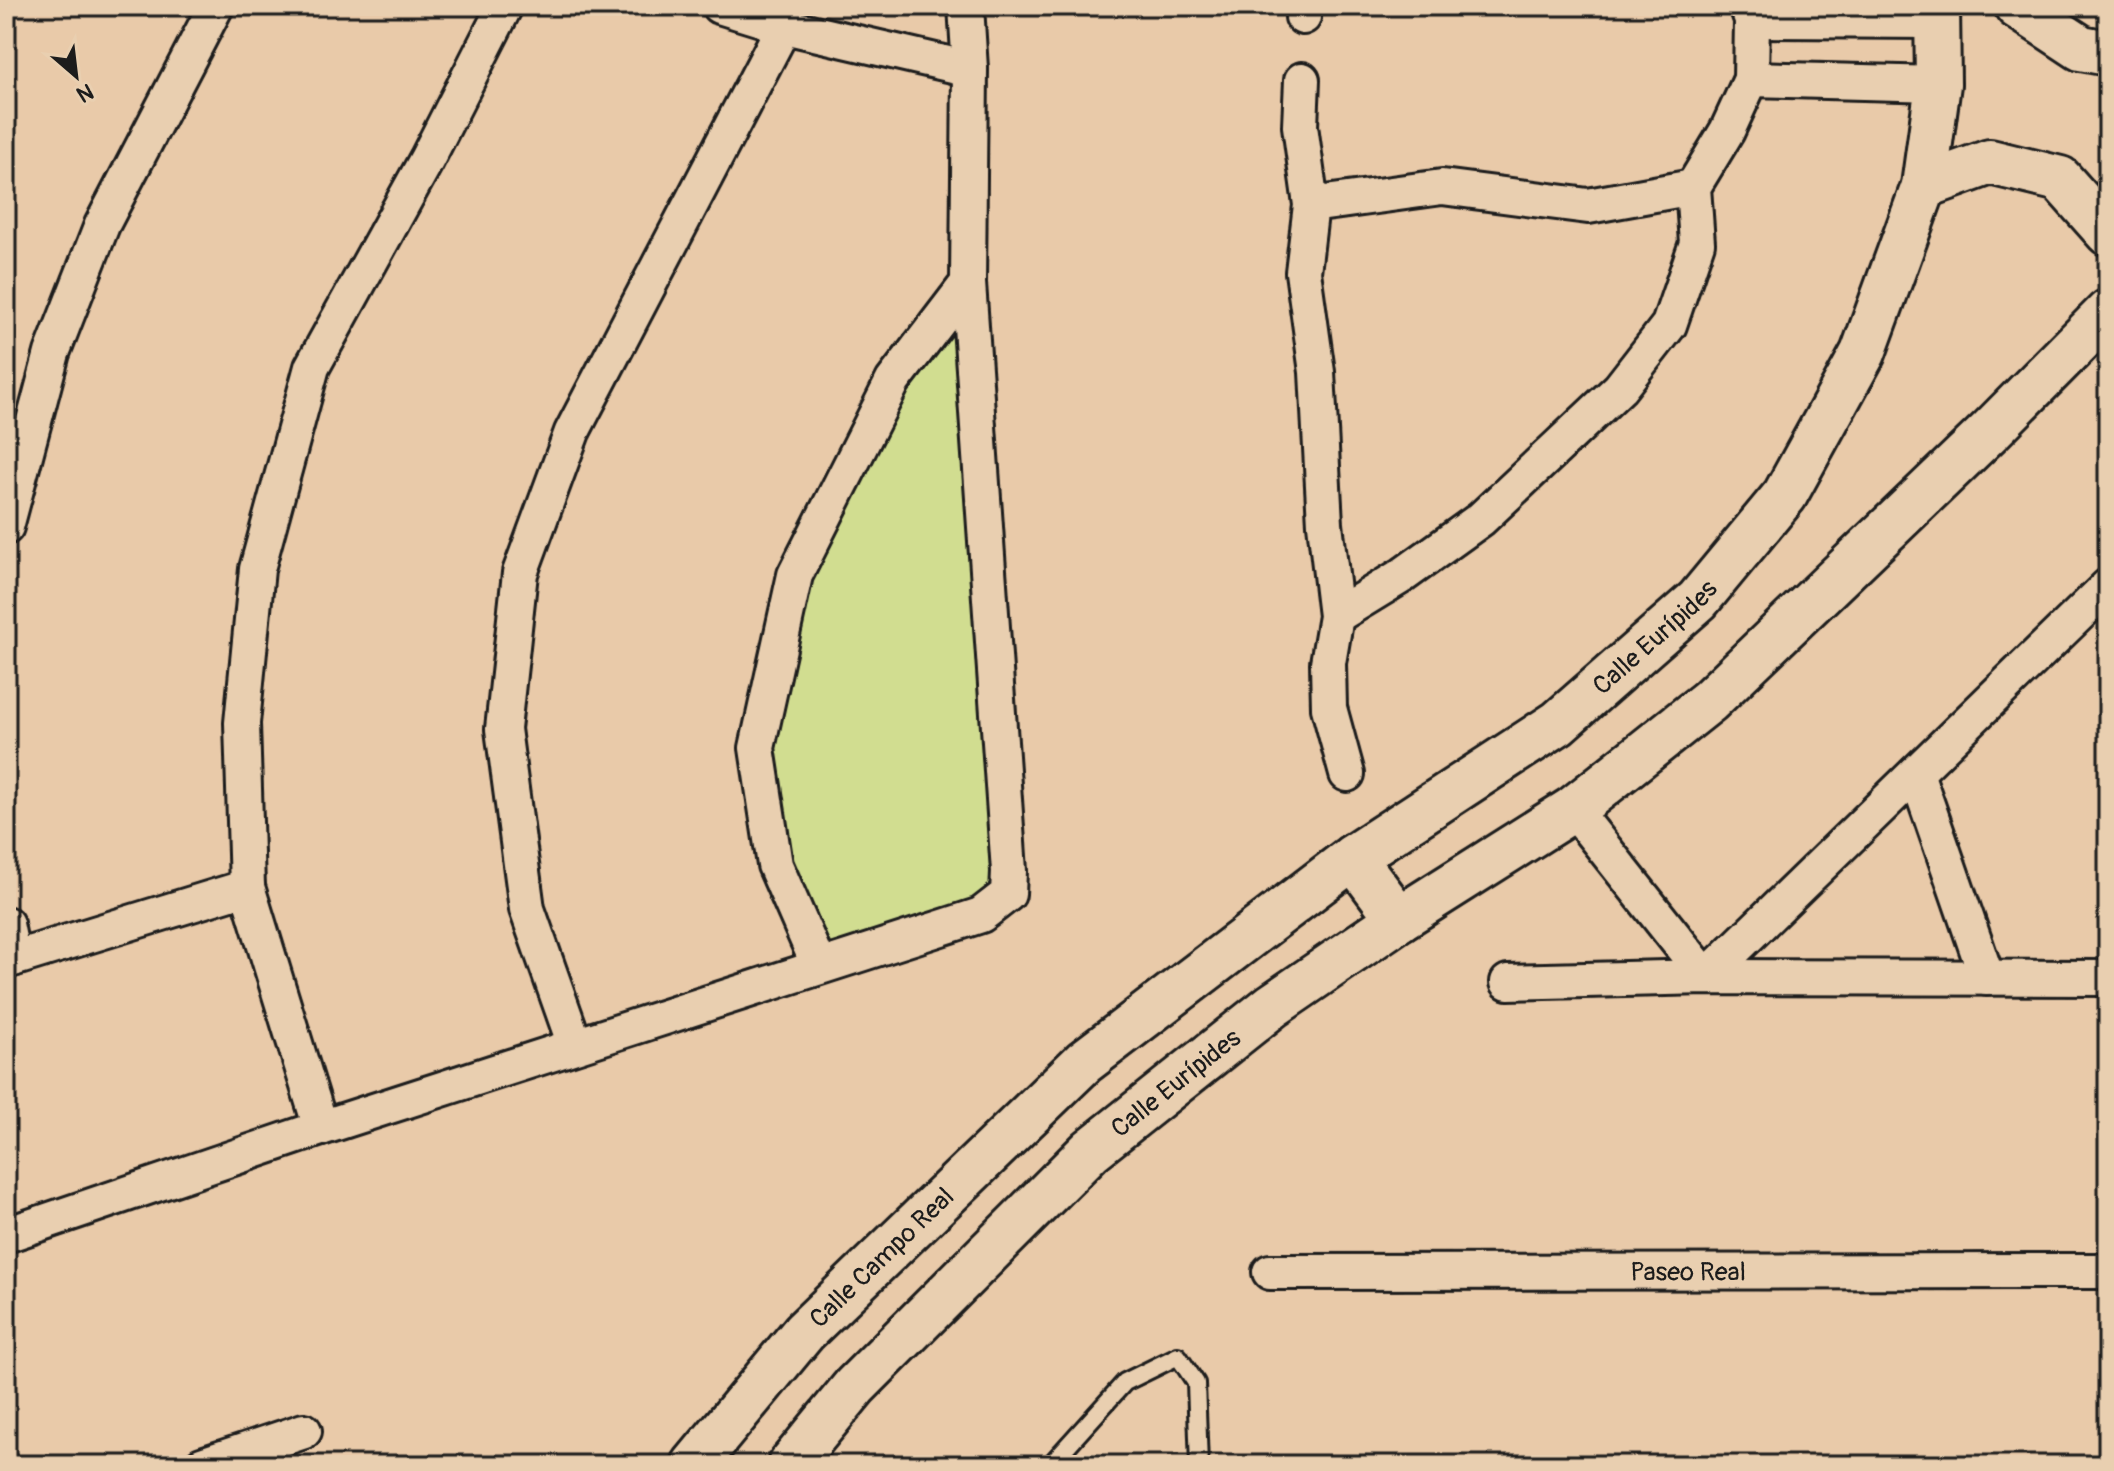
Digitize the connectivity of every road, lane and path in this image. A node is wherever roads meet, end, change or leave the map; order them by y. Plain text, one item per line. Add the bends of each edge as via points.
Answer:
1 (216, 6) edge
2 (505, 6) edge
3 (719, 6) edge
4 (966, 6) edge
5 (2017, 6) edge
6 (1750, 13) edge
7 (1937, 13) edge
8 (784, 26) junction
9 (2108, 53) edge
10 (970, 69) junction
11 (1751, 79) junction
12 (1302, 80) dead end
13 (1938, 84) junction
14 (1924, 186) junction
15 (1693, 187) junction
16 (1311, 205) junction
17 (2108, 233) edge
18 (968, 283) junction
19 (2108, 312) edge
20 (6, 527) edge
21 (2108, 586) edge
22 (1336, 616) junction
23 (1916, 773) junction
24 (1347, 774) dead end
25 (1573, 809) junction
26 (1353, 857) junction
27 (247, 887) junction
28 (1399, 919) junction
29 (6, 924) edge
30 (10, 960) edge
31 (819, 966) junction
32 (1706, 977) junction
33 (1987, 978) junction
34 (2108, 978) edge
35 (1508, 982) dead end
36 (575, 1045) junction
37 (1084, 1062) joint
38 (321, 1128) junction
39 (6, 1235) edge
40 (2108, 1271) edge
41 (1270, 1272) dead end
42 (304, 1431) dead end
43 (202, 1465) edge
44 (694, 1465) edge
45 (790, 1465) edge
46 (1050, 1465) edge
47 (1199, 1465) edge

1 - 20 street via 102,225 52,353
2 - 27 street via 312,367 257,569 242,723
3 - 8 street
4 - 10 street
5 - 9 street via 2081,48
6 - 7 street
6 - 11 street
7 - 13 street, Calle Eurípides
8 - 10 street
8 - 36 street via 572,432 520,573 503,729 527,909
10 - 18 street
11 - 13 street
11 - 15 street
12 - 16 street via 1300,126
13 - 14 street, Calle Eurípides
14 - 17 street via 1990,162 2060,179
14 - 26 street, Calle Eurípides via 1863,353 1785,495 1698,600 1558,723
15 - 16 street via 1588,206 1442,187
15 - 22 street via 1697,243 1669,325 1620,388 1481,519
16 - 22 street via 1303,272 1317,372
18 - 31 street via 893,381 795,575 760,733 757,748 775,865
18 - 31 street via 1008,894 981,915
19 - 25 street, Calle Eurípides via 1709,701
21 - 23 street
22 - 24 street via 1328,663 1329,708
23 - 32 street
23 - 33 street
25 - 28 street, Calle Eurípides
25 - 32 street
26 - 28 street
26 - 37 street, Calle Eurípides
27 - 30 street
27 - 38 street
28 - 45 street, Calle Eurípides via 1272,1006 1091,1150 855,1386
29 - 30 street
31 - 36 street
32 - 33 street
32 - 35 street
33 - 34 street
36 - 38 street
37 - 44 street, Calle Campo Real via 804,1332
38 - 39 street
40 - 41 street, Paseo Real
42 - 43 street
46 - 47 lane via 1125,1382 1178,1356 1196,1383

